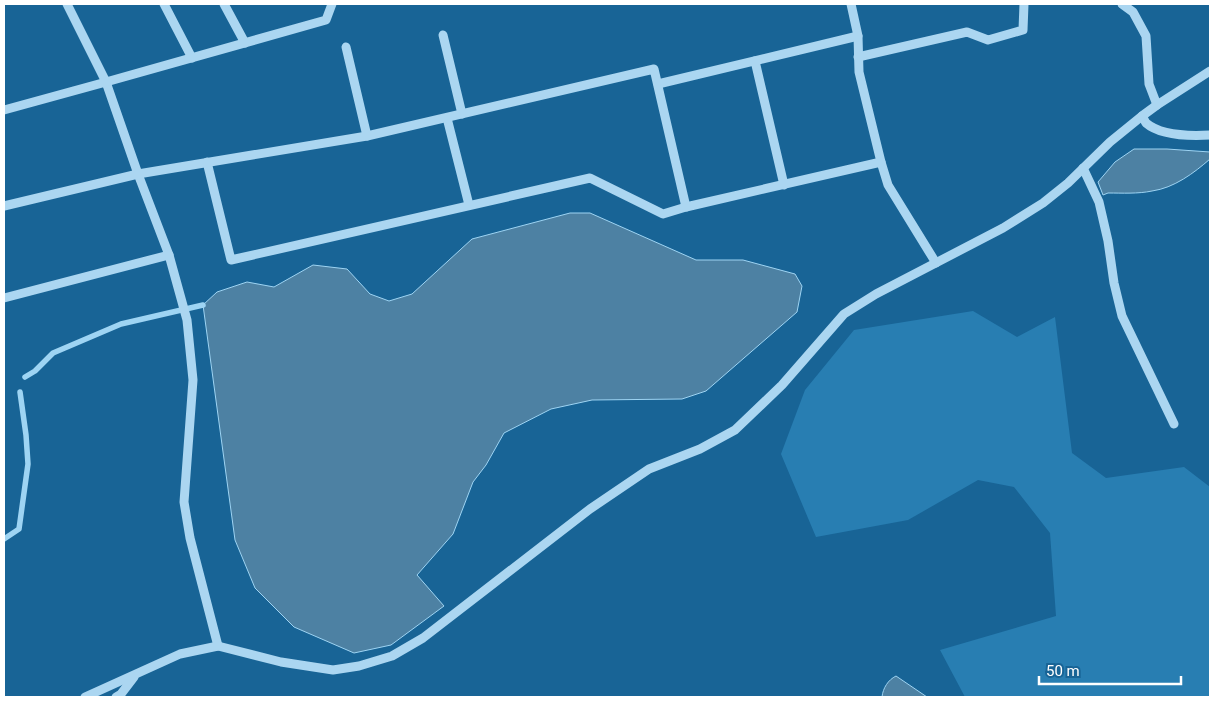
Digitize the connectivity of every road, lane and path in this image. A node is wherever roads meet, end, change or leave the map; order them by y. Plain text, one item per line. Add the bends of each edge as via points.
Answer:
1 (67, 4) edge
2 (164, 4) edge
3 (224, 4) edge
4 (332, 4) edge
5 (851, 4) edge
6 (1024, 4) edge
7 (1122, 4) edge
8 (1132, 8) edge
9 (443, 35) dead end
10 (858, 36) junction
11 (245, 43) junction
12 (346, 47) dead end
13 (858, 57) junction
14 (192, 58) junction
15 (755, 61) junction
16 (1210, 71) edge
17 (106, 82) junction
18 (658, 84) junction
19 (1157, 105) junction
20 (4, 110) edge
21 (462, 114) junction
22 (1142, 116) junction
23 (447, 118) junction
24 (1210, 135) edge
25 (367, 136) junction
26 (206, 162) junction
27 (881, 162) junction
28 (1083, 168) junction
29 (138, 174) junction
30 (784, 184) junction
31 (469, 205) junction
32 (4, 206) edge
33 (686, 207) junction
34 (169, 255) junction
35 (936, 263) junction
36 (4, 298) edge
37 (1174, 424) dead end
38 (218, 646) junction
39 (136, 674) junction
40 (85, 697) edge
41 (116, 697) edge

1 - 17 street
2 - 14 street
3 - 11 street
4 - 11 street via 326,20
5 - 10 street
6 - 13 street via 1023,30 988,40 967,32
7 - 8 street
8 - 19 street via 1146,36 1149,84
9 - 21 street
10 - 13 street
10 - 15 street
11 - 14 street
12 - 25 street
13 - 27 street
14 - 17 street
15 - 18 street
15 - 30 street
16 - 19 street
17 - 20 street
17 - 29 street
18 - 21 street via 654,69
18 - 33 street
19 - 22 street
21 - 23 street
22 - 24 street via 1146,123 1157,129 1180,136
22 - 28 street
23 - 25 street
23 - 31 street
25 - 26 street
26 - 29 street
26 - 31 street via 231,260
27 - 30 street
27 - 35 street via 888,185
28 - 35 street via 1043,203
28 - 37 street via 1099,202 1122,316
29 - 32 street
29 - 34 street
30 - 33 street
31 - 33 street via 590,178 663,214
34 - 36 street
34 - 38 street via 186,320 193,380 184,502
35 - 38 street via 844,314 782,385 735,430 649,469 590,509 424,638 392,656 332,670 281,662
38 - 39 street via 180,654
39 - 40 street
39 - 41 street

